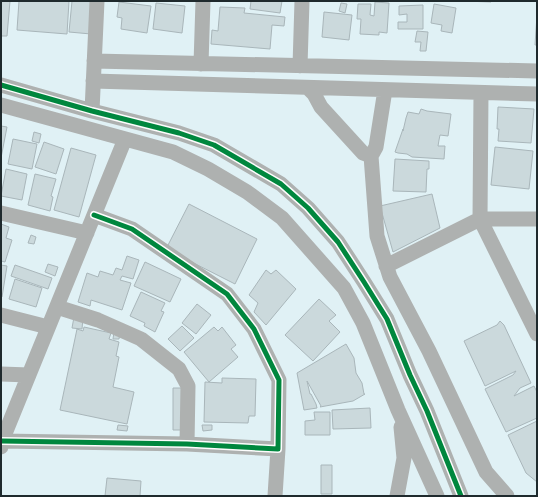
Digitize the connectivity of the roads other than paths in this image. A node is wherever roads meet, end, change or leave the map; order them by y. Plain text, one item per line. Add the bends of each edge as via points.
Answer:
1 (97, 1) edge
2 (203, 1) edge
3 (302, 1) edge
4 (94, 61) junction
5 (201, 64) junction
6 (300, 66) junction
7 (537, 71) edge
8 (93, 81) junction
9 (1, 85) edge
10 (308, 88) junction
11 (385, 90) junction
12 (481, 92) junction
13 (537, 94) edge
14 (1, 104) edge
15 (92, 110) junction
16 (125, 139) junction
17 (371, 156) junction
18 (1, 213) edge
19 (94, 215) junction
20 (480, 219) junction
21 (537, 219) edge
22 (87, 233) junction
23 (386, 266) junction
24 (57, 307) junction
25 (1, 315) edge
26 (48, 327) junction
27 (537, 334) edge
28 (1, 374) edge
29 (29, 375) junction
30 (398, 410) junction
31 (2, 444) edge
32 (187, 444) junction
33 (278, 449) junction
34 (275, 496) edge
35 (397, 496) edge
36 (437, 496) edge
37 (461, 496) edge
38 (507, 496) edge

1 - 4 street
2 - 5 street
3 - 6 street
4 - 5 street
4 - 8 street
5 - 6 street
6 - 7 street
8 - 10 street
8 - 15 street
9 - 15 street
10 - 11 street
10 - 17 street via 321,107 363,153
11 - 12 street
11 - 17 street via 376,147
12 - 13 street
12 - 20 street
14 - 16 street
15 - 37 street via 180,133 214,145 281,184 308,208 338,242 387,319
16 - 19 street
16 - 30 street via 174,152 208,169 247,192 282,218 344,288 363,323
17 - 23 street via 377,236
18 - 22 street
19 - 22 street
19 - 33 street via 132,230 149,241 227,294 241,311 254,329 279,380
20 - 21 street
20 - 23 street
20 - 27 street
22 - 24 street
23 - 38 street via 430,351 486,472
24 - 26 street
24 - 32 street via 98,320 142,339 179,369 188,386
25 - 26 street
26 - 29 street
28 - 29 street
29 - 31 street
30 - 35 street via 404,458
30 - 36 street
31 - 32 street
32 - 33 street
33 - 34 street

